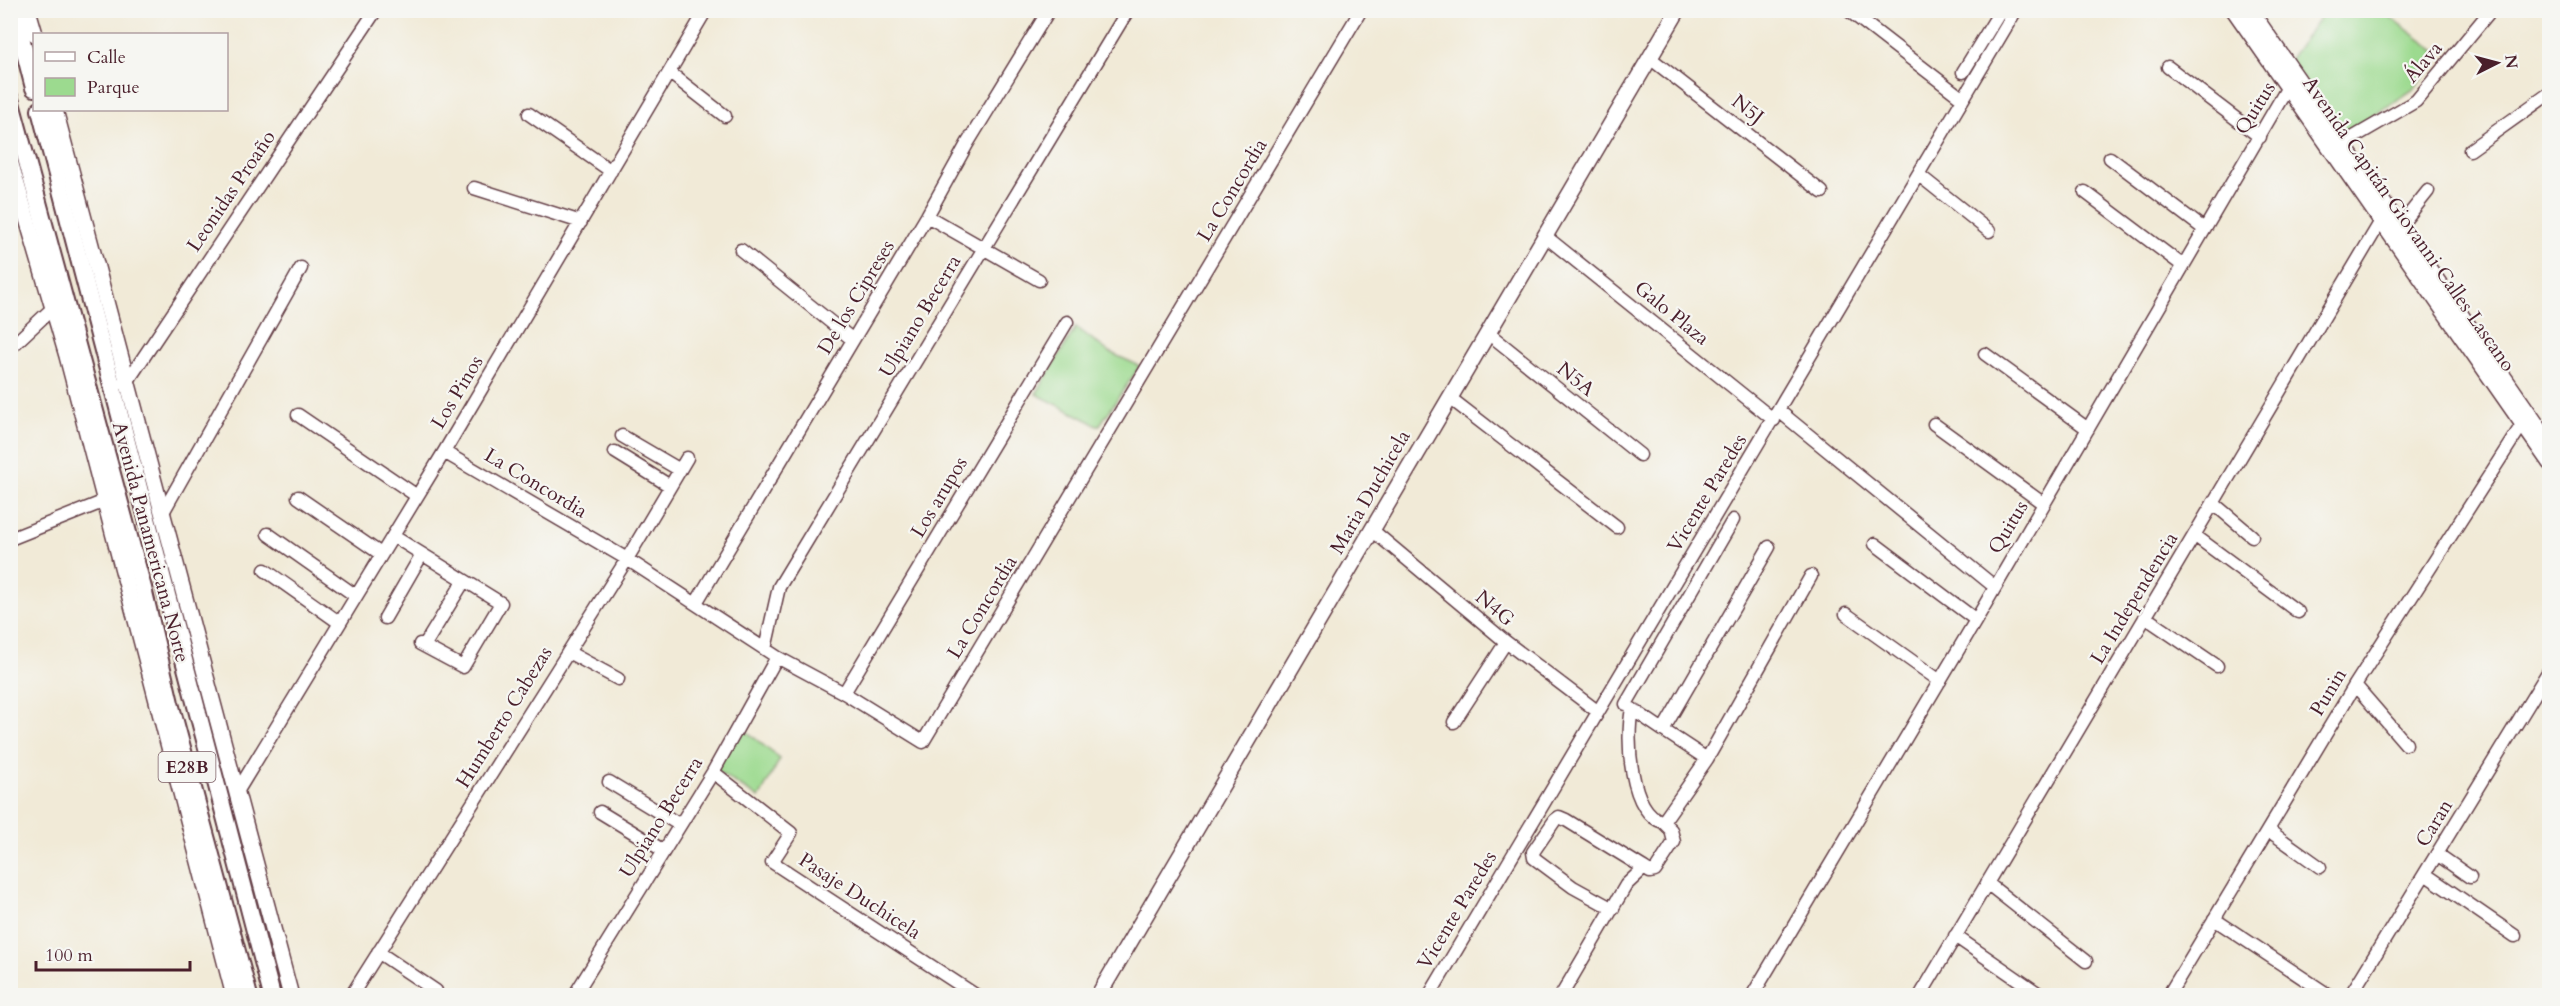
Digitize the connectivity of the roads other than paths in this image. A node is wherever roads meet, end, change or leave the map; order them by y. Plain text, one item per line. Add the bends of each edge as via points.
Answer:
1 (14, 10) edge
2 (28, 10) edge
3 (376, 10) edge
4 (1049, 10) edge
5 (1128, 10) edge
6 (1361, 10) edge
7 (1848, 10) edge
8 (2001, 10) edge
9 (2016, 10) edge
10 (2234, 10) edge
11 (2250, 10) edge
12 (2491, 10) edge
13 (705, 11) edge
14 (1672, 13) edge
15 (35, 33) edge
16 (1650, 58) junction
17 (2168, 67) dead end
18 (1963, 72) dead end
19 (669, 73) junction
20 (33, 84) edge
21 (2293, 84) junction
22 (2550, 93) edge
23 (10, 99) edge
24 (1963, 99) junction
25 (40, 111) edge
26 (55, 111) edge
27 (529, 114) dead end
28 (725, 116) dead end
29 (2260, 136) junction
30 (2342, 144) junction
31 (2470, 150) dead end
32 (2110, 158) dead end
33 (10, 161) edge
34 (611, 171) junction
35 (1919, 176) junction
36 (474, 188) dead end
37 (2428, 191) dead end
38 (1822, 192) dead end
39 (2085, 192) dead end
40 (927, 216) junction
41 (2381, 221) junction
42 (581, 222) junction
43 (2400, 226) junction
44 (2204, 229) junction
45 (1989, 231) dead end
46 (1545, 236) junction
47 (984, 249) junction
48 (741, 250) dead end
49 (2182, 265) junction
50 (301, 268) dead end
51 (90, 272) junction
52 (1039, 280) dead end
53 (54, 307) junction
54 (1067, 322) dead end
55 (1488, 333) junction
56 (853, 340) junction
57 (10, 348) edge
58 (1985, 354) dead end
59 (120, 383) junction
60 (83, 393) junction
61 (1450, 398) junction
62 (298, 416) dead end
63 (1777, 416) junction
64 (2526, 418) junction
65 (1934, 424) dead end
66 (2088, 429) junction
67 (622, 436) dead end
68 (2550, 444) edge
69 (444, 452) junction
70 (615, 452) dead end
71 (1640, 455) dead end
72 (687, 458) dead end
73 (2550, 463) edge
74 (680, 471) junction
75 (670, 486) junction
76 (417, 496) junction
77 (298, 497) dead end
78 (105, 501) junction
79 (2213, 503) junction
80 (2044, 504) junction
81 (162, 514) junction
82 (1733, 520) dead end
83 (1617, 527) dead end
84 (10, 528) edge
85 (1372, 530) junction
86 (268, 534) dead end
87 (2194, 535) junction
88 (393, 536) junction
89 (2253, 536) dead end
90 (16, 537) edge
91 (129, 537) junction
92 (1875, 544) dead end
93 (1769, 547) dead end
94 (381, 554) junction
95 (422, 554) junction
96 (157, 559) junction
97 (627, 559) junction
98 (264, 570) dead end
99 (1811, 576) dead end
100 (464, 581) junction
101 (1995, 587) junction
102 (143, 588) junction
103 (356, 596) junction
104 (696, 603) junction
105 (2298, 612) dead end
106 (1846, 614) dead end
107 (2145, 617) junction
108 (173, 618) junction
109 (385, 618) dead end
110 (1976, 620) junction
111 (340, 623) junction
112 (1506, 642) junction
113 (765, 649) junction
114 (568, 652) junction
115 (777, 657) junction
116 (2217, 666) dead end
117 (2550, 669) edge
118 (618, 679) dead end
119 (1940, 681) junction
120 (2355, 685) junction
121 (2545, 688) edge
122 (844, 693) junction
123 (1608, 693) junction
124 (1629, 707) junction
125 (1597, 711) junction
126 (1454, 722) dead end
127 (1663, 730) junction
128 (2406, 744) dead end
129 (1707, 759) junction
130 (713, 772) junction
131 (609, 782) dead end
132 (237, 792) junction
133 (600, 813) dead end
134 (1663, 822) junction
135 (680, 825) junction
136 (2268, 830) junction
137 (664, 851) junction
138 (2438, 854) junction
139 (2320, 867) dead end
140 (1644, 868) junction
141 (2425, 874) junction
142 (2470, 878) dead end
143 (1987, 883) junction
144 (1613, 909) junction
145 (2214, 920) junction
146 (1955, 936) junction
147 (2515, 936) dead end
148 (378, 952) junction
149 (2086, 961) dead end
150 (436, 991) dead end
151 (234, 996) edge
152 (249, 996) edge
153 (272, 996) edge
154 (291, 996) edge
155 (351, 996) edge
156 (574, 996) edge
157 (977, 996) edge
158 (1098, 996) edge
159 (1429, 996) edge
160 (1561, 996) edge
161 (1752, 996) edge
162 (1920, 996) edge
163 (2042, 996) edge
164 (2168, 996) edge
165 (2330, 996) edge
166 (2350, 996) edge

1 - 20 highway
2 - 15 main road
3 - 59 street, Leonidas Proaño
4 - 40 street, De los Cipreses
5 - 47 street, Ulpiano Becerra
6 - 122 street, La Concordia via 923,742
7 - 24 street
8 - 18 street
9 - 24 street, Vicente Paredes
10 - 21 main road, Avenida Capitán Giovanni Calles Lascano
11 - 21 main road, Avenida Capitán Giovanni Calles Lascano
12 - 30 street, Álava via 2416,101
13 - 19 street, Los Pinos
14 - 16 main road, Maria Duchicela
16 - 38 street, N5J
16 - 46 main road, Maria Duchicela
17 - 29 street
19 - 28 street
19 - 34 street, Los Pinos
21 - 29 street, Quitus
21 - 30 main road, Avenida Capitán Giovanni Calles Lascano
21 - 41 main road, Avenida Capitán Giovanni Calles Lascano
22 - 31 street
23 - 60 highway, Avenida Panamericana Norte / E28B
24 - 35 street, Vicente Paredes
25 - 51 highway, Avenida Panamericana Norte / E28B
26 - 51 main road, Avenida Panamericana Norte
27 - 34 street
29 - 44 street, Quitus
30 - 43 main road, Avenida Capitán Giovanni Calles Lascano
32 - 44 street
33 - 53 main road, Avenida Panamericana Norte
34 - 42 street, Los Pinos
35 - 45 street
35 - 63 street, Vicente Paredes
36 - 42 street
37 - 43 street
39 - 49 street
40 - 47 street
40 - 56 street, De los Cipreses
41 - 64 main road, Avenida Capitán Giovanni Calles Lascano
41 - 79 street, La Independencia
42 - 69 street, Los Pinos
43 - 64 main road, Avenida Capitán Giovanni Calles Lascano
44 - 49 street, Quitus
46 - 55 main road, Maria Duchicela
46 - 63 street, Galo Plaza
47 - 52 street
47 - 113 street, Ulpiano Becerra via 779,587
48 - 56 street
49 - 66 street, Quitus
50 - 81 street
51 - 59 highway, Avenida Panamericana Norte / E28B
53 - 57 street
53 - 60 main road, Avenida Panamericana Norte
54 - 122 street, Los arupos
55 - 61 main road, Maria Duchicela
55 - 71 street, N5A
56 - 104 street, De los Cipreses
58 - 66 street
59 - 81 main road, Avenida Panamericana Norte
59 - 96 highway, Avenida Panamericana Norte / E28B
60 - 78 main road, Avenida Panamericana Norte
60 - 91 highway, Avenida Panamericana Norte / E28B
61 - 83 street
61 - 85 main road, Maria Duchicela
62 - 76 street
63 - 101 street, Galo Plaza
63 - 123 street, Vicente Paredes
64 - 68 main road, Avenida Capitán Giovanni Calles Lascano
64 - 73 main road, Avenida Capitán Giovanni Calles Lascano
64 - 120 street, Punin
65 - 80 street
66 - 80 street, Quitus
67 - 74 street
69 - 76 street, Los Pinos
69 - 97 street, La Concordia
70 - 75 street
72 - 74 street, Humberto Cabezas
74 - 75 street, Humberto Cabezas
75 - 97 street, Humberto Cabezas
76 - 88 street, Los Pinos
77 - 94 street
78 - 90 street
78 - 151 main road, Avenida Panamericana Norte
79 - 87 street, La Independencia
79 - 89 street
80 - 101 street, Quitus
81 - 132 main road, Avenida Panamericana Norte
82 - 124 street
84 - 90 street
85 - 112 street, N4G
85 - 158 main road, Maria Duchicela
86 - 103 street
87 - 105 street
87 - 107 street, La Independencia
88 - 94 street, Los Pinos
88 - 95 street
91 - 96 highway via 143,568 154,569
91 - 102 highway, Avenida Panamericana Norte / E28B
92 - 110 street
93 - 127 street
94 - 103 street, Los Pinos
95 - 100 street
95 - 109 street
96 - 108 highway, Avenida Panamericana Norte / E28B
97 - 104 street, La Concordia
97 - 114 street, Humberto Cabezas
98 - 111 street
99 - 129 street
100 - 100 street via 422,645 463,667 501,603
101 - 110 street, Quitus
102 - 108 highway via 149,576 159,579
102 - 152 highway, Avenida Panamericana Norte / E28B
103 - 111 street, Los Pinos
104 - 113 street, La Concordia
106 - 119 street
107 - 116 street
107 - 143 street, La Independencia
108 - 153 highway, Avenida Panamericana Norte / E28B
110 - 119 street, Quitus
111 - 132 street, Los Pinos
112 - 125 street, N4G
112 - 126 street
113 - 115 street, La Concordia
114 - 118 street
114 - 148 street, Humberto Cabezas
115 - 122 street, La Concordia
115 - 130 street, Ulpiano Becerra
117 - 121 street, Caran
119 - 161 street, Quitus
120 - 128 street
120 - 136 street, Punin
121 - 138 street, Caran
123 - 124 street
123 - 125 street, Vicente Paredes
124 - 127 street
124 - 134 street via 1629,741 1637,791 1645,810 1653,819
125 - 159 street, Vicente Paredes
127 - 129 street
129 - 134 street
130 - 135 street, Ulpiano Becerra
130 - 157 street, Pasaje Duchicela via 791,833 772,862
131 - 135 street
132 - 154 main road, Avenida Panamericana Norte
133 - 137 street
134 - 140 street via 1671,830 1674,842 1655,871
135 - 137 street, Ulpiano Becerra
136 - 139 street
136 - 145 street, Punin
137 - 156 street, Ulpiano Becerra
138 - 141 street, Caran
138 - 142 street
140 - 144 street via 1626,885
140 - 144 street via 1566,820 1555,820 1533,852 1533,858
141 - 147 street
141 - 166 street, Caran
143 - 146 street, La Independencia
143 - 149 street
144 - 160 street
145 - 164 street, Punin
145 - 165 street
146 - 162 street, La Independencia
146 - 163 street
148 - 150 street
148 - 155 street, Humberto Cabezas

